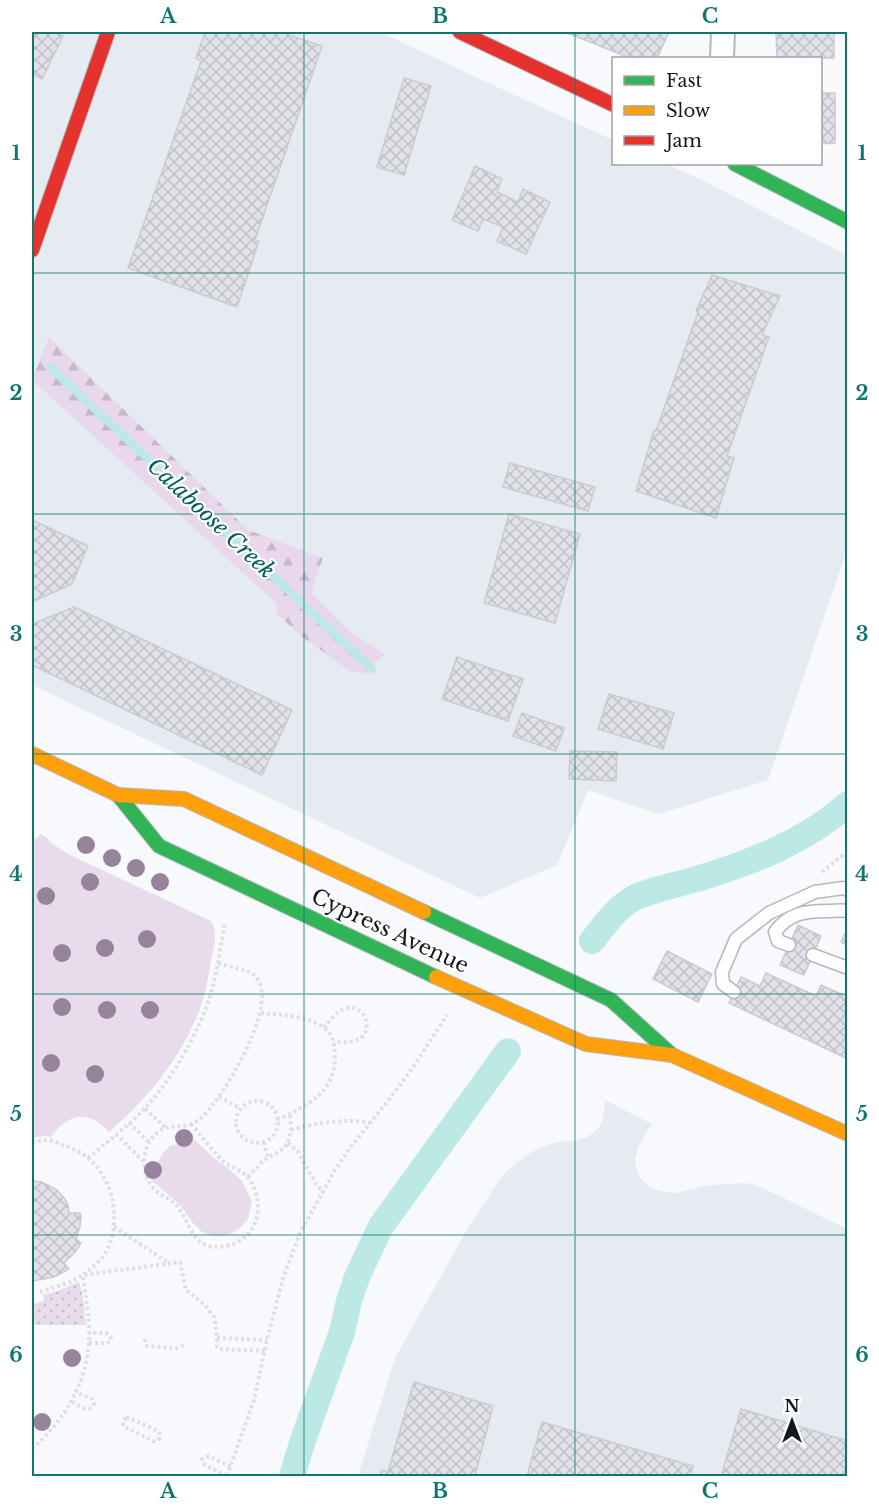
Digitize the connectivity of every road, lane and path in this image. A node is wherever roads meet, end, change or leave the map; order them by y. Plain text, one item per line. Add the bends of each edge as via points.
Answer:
1 (108, 32) edge
2 (460, 32) edge
3 (723, 32) edge
4 (722, 57) edge
5 (612, 104) edge
6 (737, 165) edge
7 (848, 222) edge
8 (32, 250) edge
9 (32, 753) edge
10 (118, 795) junction
11 (848, 890) edge
12 (848, 911) edge
13 (225, 923) dead end
14 (789, 945) dead end
15 (813, 955) dead end
16 (217, 963) junction
17 (848, 968) edge
18 (734, 992) dead end
19 (261, 1013) junction
20 (447, 1015) dead end
21 (324, 1028) junction
22 (334, 1042) junction
23 (672, 1055) junction
24 (219, 1097) junction
25 (240, 1108) junction
26 (145, 1109) junction
27 (290, 1114) junction
28 (278, 1120) junction
29 (129, 1123) junction
30 (370, 1123) junction
31 (191, 1124) junction
32 (165, 1127) junction
33 (842, 1128) edge
34 (291, 1130) junction
35 (116, 1134) junction
36 (32, 1142) edge
37 (149, 1142) junction
38 (264, 1142) junction
39 (288, 1143) junction
40 (88, 1158) junction
41 (268, 1158) junction
42 (145, 1162) junction
43 (248, 1177) junction
44 (323, 1192) junction
45 (114, 1227) junction
46 (168, 1263) junction
47 (83, 1275) junction
48 (40, 1292) dead end
49 (89, 1333) junction
50 (217, 1338) junction
51 (145, 1339) dead end
52 (267, 1340) junction
53 (184, 1342) dead end
54 (89, 1343) junction
55 (265, 1351) junction
56 (76, 1392) junction
57 (72, 1402) junction
58 (159, 1438) joint
59 (32, 1449) edge
60 (231, 1467) junction
61 (227, 1476) edge

1 - 8 main road
2 - 5 main road
3 - 4 street
6 - 7 main road
9 - 10 main road, Cypress Avenue
10 - 23 main road, Cypress Avenue via 184,799 611,1000
10 - 23 main road, Cypress Avenue via 159,846 447,982 586,1044
11 - 18 lane via 815,892 769,913 736,939 722,972 723,984
12 - 14 lane via 807,911 791,917 775,932 778,941
13 - 16 path
15 - 17 lane
16 - 19 path via 254,974 260,985
16 - 26 path via 196,1031
19 - 21 path via 301,1018
19 - 24 path via 247,1049
20 - 30 path via 411,1071
21 - 22 path
21 - 22 path via 345,1009 354,1008 364,1014 367,1021 360,1038
22 - 27 path via 334,1070 327,1086 316,1099
23 - 33 main road, Cypress Avenue
24 - 25 path
24 - 31 path via 205,1115
25 - 28 path via 260,1101 272,1107
25 - 38 path via 235,1119 237,1132 246,1141
26 - 29 path
26 - 32 path
27 - 28 path
27 - 34 path
28 - 38 path via 275,1133
29 - 35 path
29 - 37 path
30 - 34 path via 306,1125
30 - 44 path
31 - 32 path
31 - 43 path via 225,1163
32 - 37 path
34 - 39 path
35 - 40 path
35 - 42 path
36 - 40 path via 61,1144
37 - 42 path
38 - 41 path
39 - 41 path
39 - 44 path
40 - 45 path via 110,1190
41 - 43 path
42 - 43 path via 150,1185 176,1204 195,1237 207,1246 235,1244 254,1226 257,1197
44 - 52 path via 300,1233 286,1270
45 - 46 path
45 - 47 path via 106,1252
46 - 47 path
46 - 50 path via 180,1262 186,1290 214,1317
47 - 48 path
47 - 49 path
49 - 54 path
49 - 54 path via 106,1333 111,1338 107,1343
50 - 52 path
50 - 55 path via 219,1349
51 - 53 path via 147,1346 167,1348 177,1348
52 - 55 path
54 - 56 path
55 - 60 path via 254,1400
56 - 57 path
56 - 57 path via 92,1399 93,1406 87,1410
57 - 59 path
58 - 58 path via 158,1431 129,1418 123,1421 123,1426 153,1441
60 - 61 path
60 - 61 path via 209,1456 202,1459 205,1465

